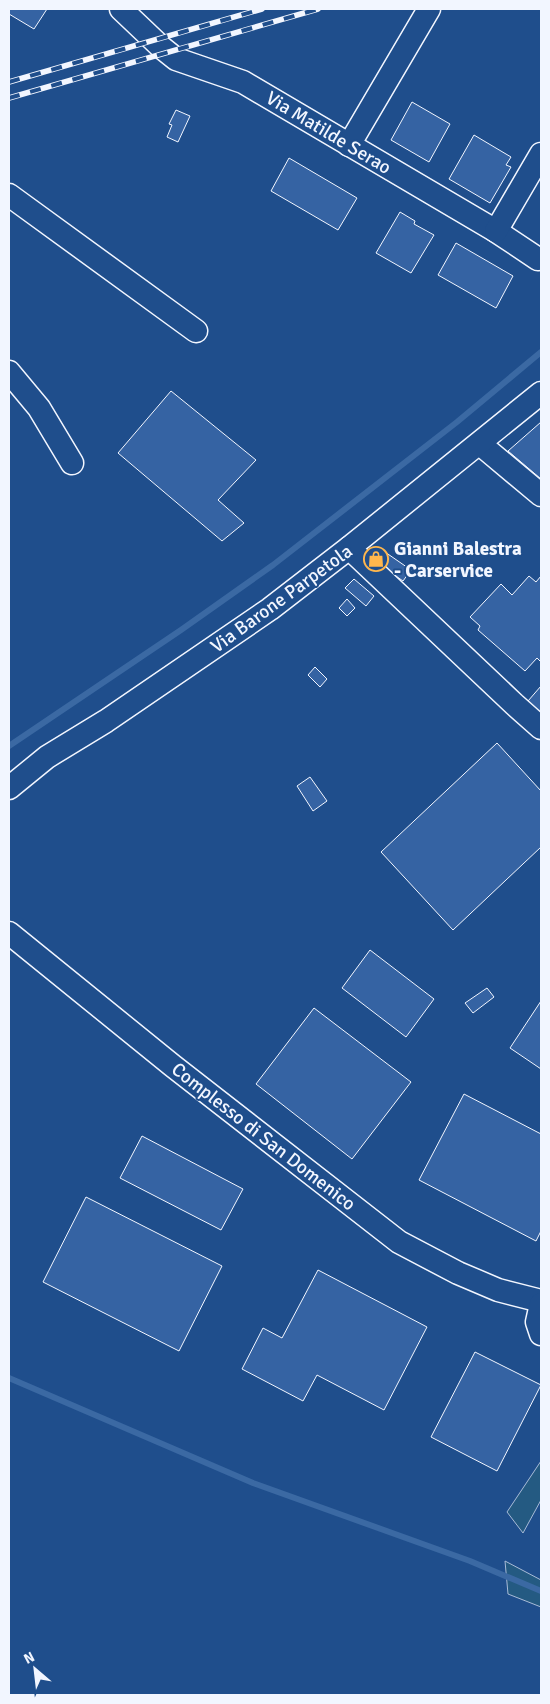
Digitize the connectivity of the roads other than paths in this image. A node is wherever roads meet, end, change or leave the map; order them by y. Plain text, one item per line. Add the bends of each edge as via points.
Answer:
1 (121, 9) edge
2 (429, 9) edge
3 (349, 145) junction
4 (541, 154) edge
5 (9, 195) edge
6 (496, 231) junction
7 (538, 259) dead end
8 (196, 331) dead end
9 (9, 372) edge
10 (541, 393) edge
11 (480, 444) junction
12 (72, 462) dead end
13 (541, 495) edge
14 (349, 548) junction
15 (541, 728) edge
16 (9, 788) edge
17 (9, 933) edge
18 (541, 1302) edge
19 (541, 1334) edge

1 - 3 street, Via Matilde Serao via 176,59 243,82
2 - 3 street
3 - 6 street, Via Matilde Serao
4 - 6 street
5 - 8 street
6 - 7 street, Via Matilde Serao
9 - 12 street via 39,408
10 - 11 street, Via Barone Parpetola
11 - 13 street
11 - 14 street, Via Barone Parpetola
14 - 15 street
14 - 16 street, Via Barone Parpetola via 270,609 106,721 47,757
17 - 18 street, Complesso di San Domenico via 399,1242 490,1287
18 - 19 street via 537,1322

